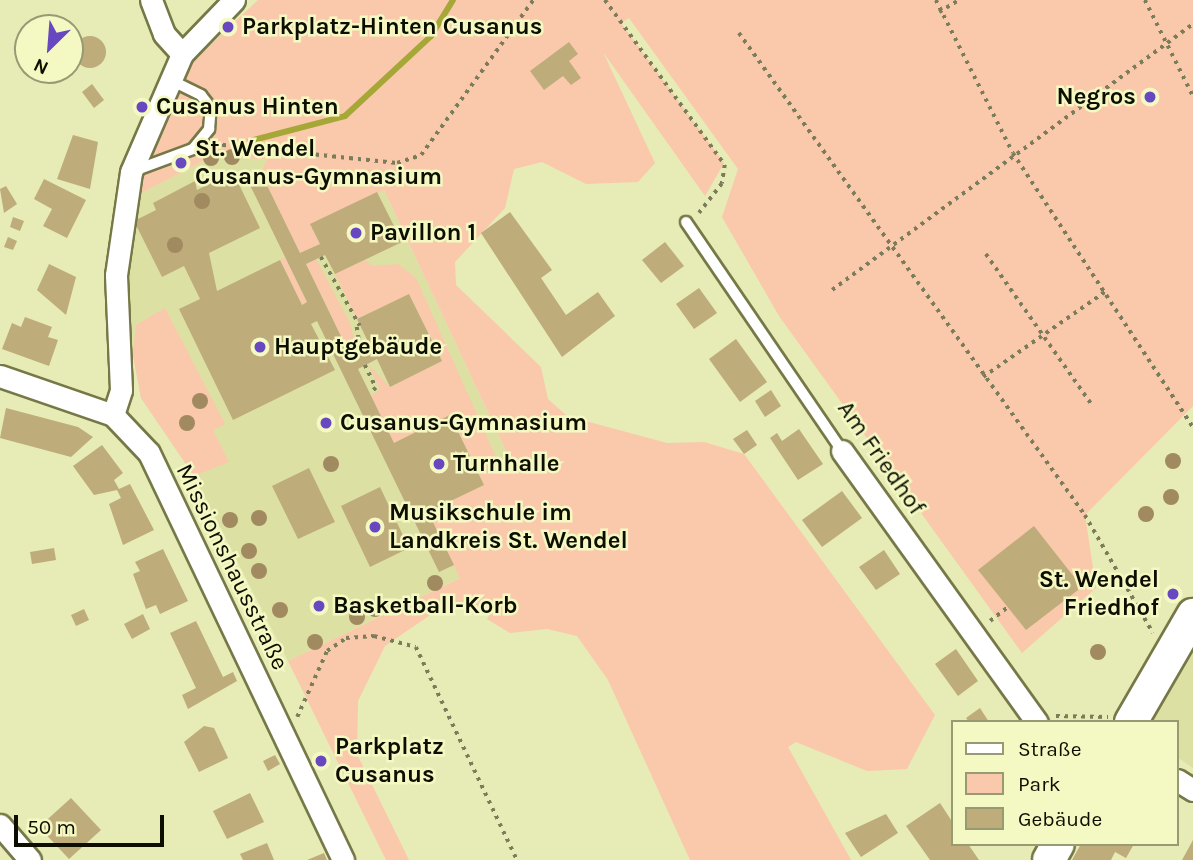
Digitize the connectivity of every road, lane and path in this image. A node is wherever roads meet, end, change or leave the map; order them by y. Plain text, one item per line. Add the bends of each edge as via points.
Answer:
1 (151, 0) edge
2 (234, 0) edge
3 (533, 0) edge
4 (605, 0) edge
5 (936, 0) edge
6 (959, 0) edge
7 (1145, 0) edge
8 (939, 12) junction
9 (1193, 24) edge
10 (739, 33) dead end
11 (1164, 43) junction
12 (182, 54) junction
13 (170, 80) junction
14 (1193, 96) edge
15 (202, 138) junction
16 (1013, 153) junction
17 (131, 172) junction
18 (686, 222) joint
19 (887, 245) junction
20 (986, 254) dead end
21 (321, 257) dead end
22 (832, 290) dead end
23 (1105, 292) junction
24 (1044, 335) junction
25 (361, 352) dead end
26 (365, 365) dead end
27 (0, 376) edge
28 (983, 377) junction
29 (370, 394) dead end
30 (1093, 406) dead end
31 (113, 415) junction
32 (1193, 426) edge
33 (842, 451) joint
34 (1193, 615) edge
35 (1168, 657) junction
36 (1035, 719) edge
37 (1132, 720) edge
38 (288, 745) junction
39 (1, 829) edge
40 (30, 860) edge
41 (343, 860) edge
42 (517, 860) edge

1 - 12 street via 164,34
2 - 12 street
3 - 15 path via 421,155 397,163
4 - 18 path via 726,164 722,184
5 - 8 path
6 - 8 path
7 - 11 path
8 - 16 path
9 - 11 path
10 - 19 path via 759,54
11 - 14 path
11 - 16 path
12 - 13 street
13 - 15 lane via 201,95 211,108
13 - 17 street
15 - 17 lane via 165,163
16 - 19 path
16 - 23 path
17 - 31 street via 116,275 121,390
18 - 33 lane, Am Friedhof
19 - 22 path
19 - 28 path
20 - 24 path
21 - 25 path via 358,327
23 - 24 path
23 - 32 path
24 - 28 path
24 - 30 path
26 - 29 path via 376,388
27 - 31 street, Missionshausstraße
28 - 35 path via 1084,516
31 - 38 street, Missionshausstraße via 149,453
33 - 36 street, Am Friedhof
34 - 35 main road
35 - 37 main road
36 - 37 path
38 - 41 street, Missionshausstraße
38 - 42 path via 307,684 327,651 346,638 374,636 416,647
39 - 40 street

